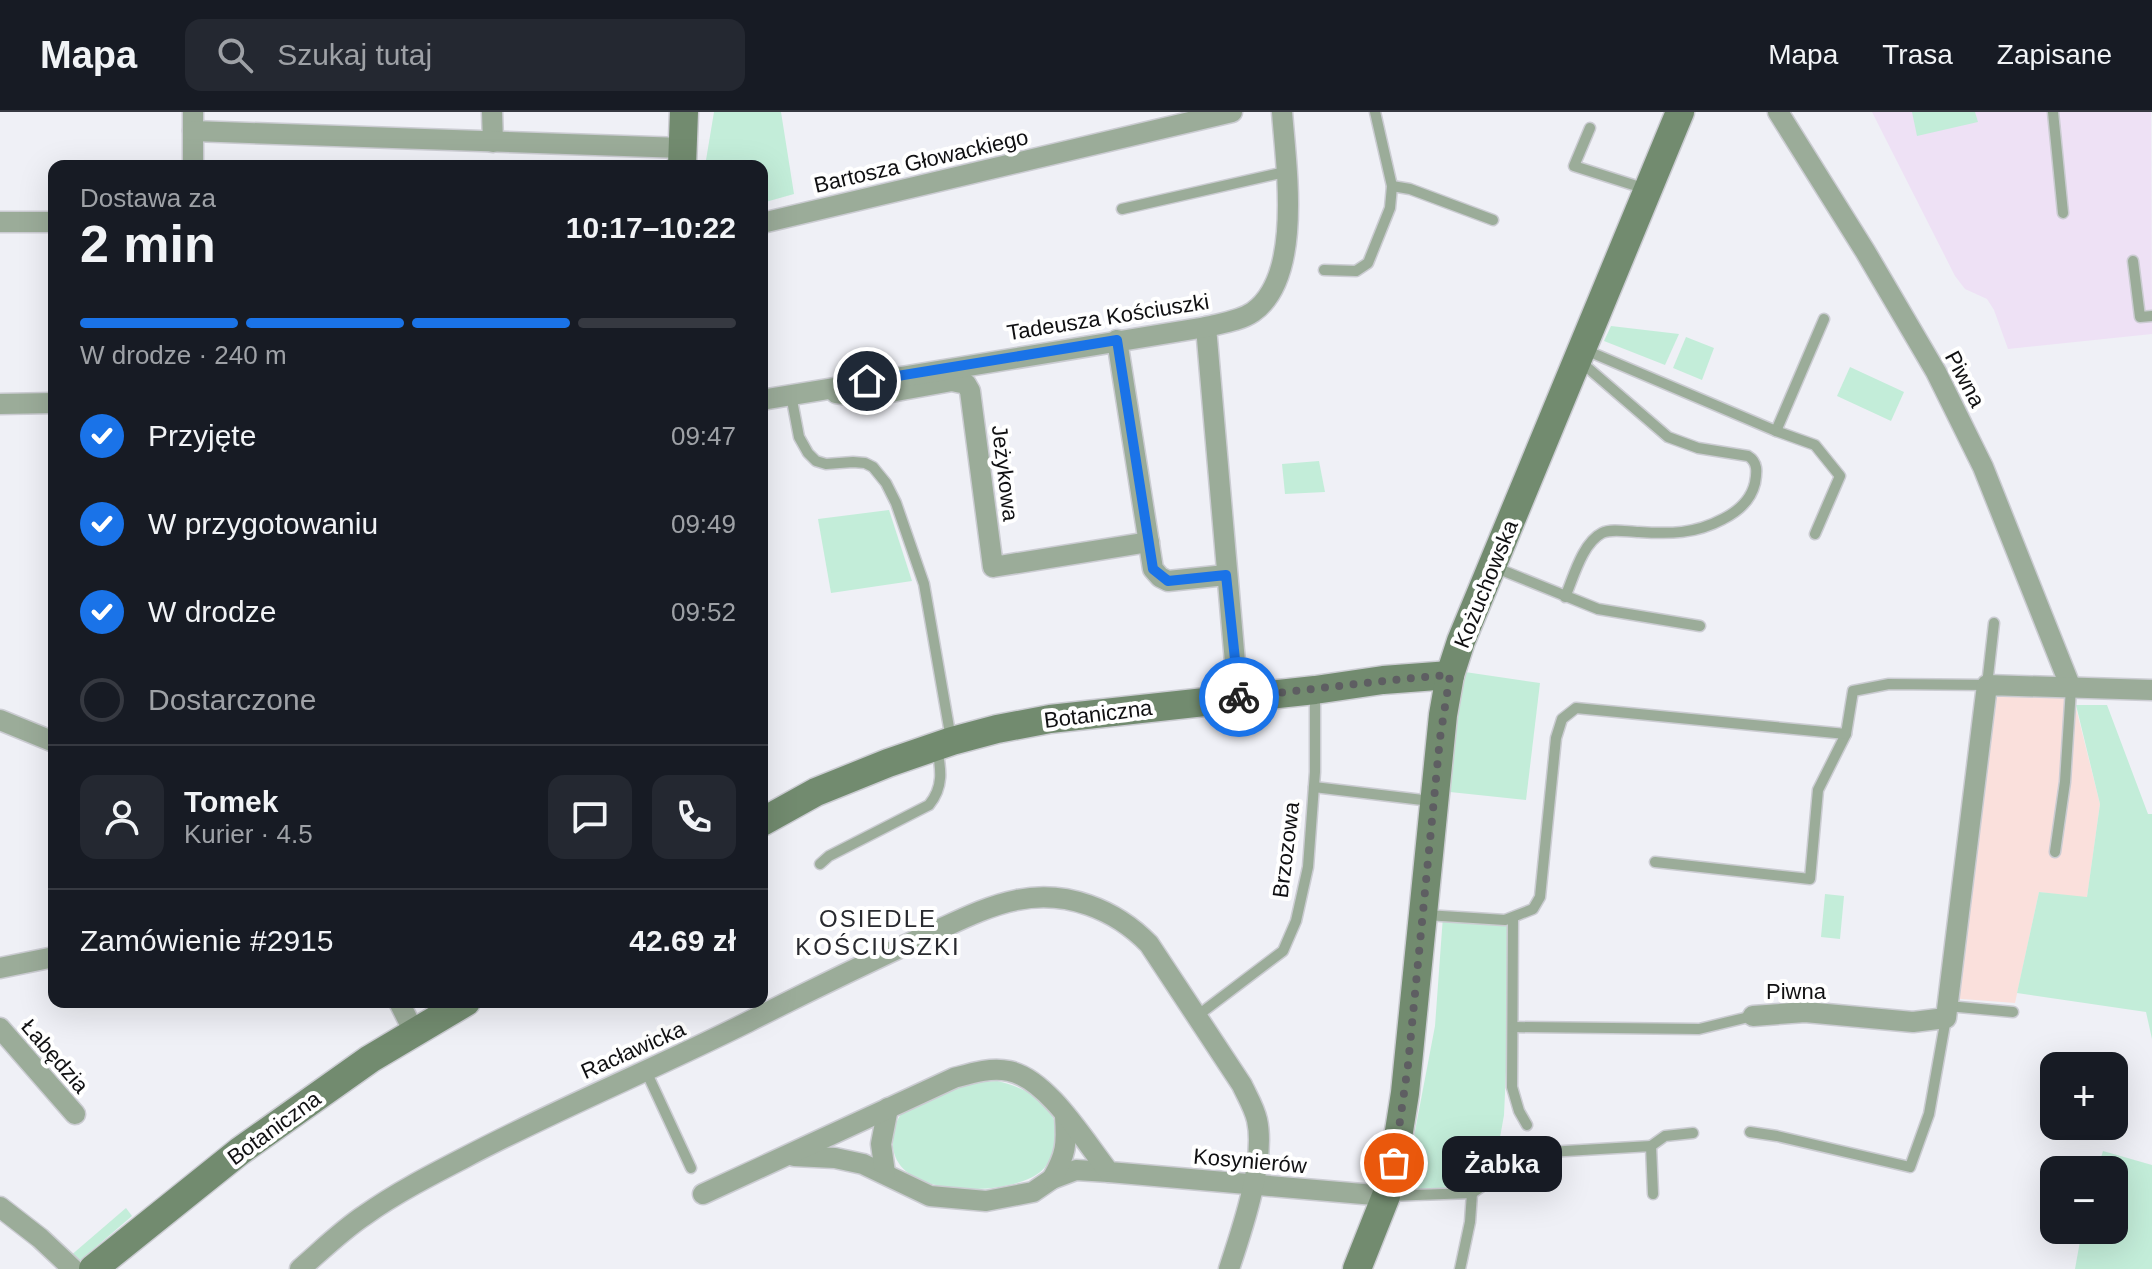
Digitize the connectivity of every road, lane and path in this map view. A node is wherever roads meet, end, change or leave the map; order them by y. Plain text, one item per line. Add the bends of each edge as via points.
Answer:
1 (492, 112) edge
2 (684, 112) edge
3 (1232, 112) edge
4 (1282, 112) edge
5 (1375, 112) edge
6 (1680, 112) edge
7 (1778, 112) edge
8 (2053, 112) edge
9 (193, 122) edge
10 (1590, 128) dead end
11 (493, 142) junction
12 (682, 157) edge
13 (193, 160) edge
14 (1285, 172) junction
15 (1392, 186) junction
16 (1647, 190) junction
17 (1122, 209) dead end
18 (2063, 213) dead end
19 (1493, 220) dead end
20 (0, 222) edge
21 (48, 222) edge
22 (768, 222) edge
23 (2133, 261) dead end
24 (1324, 270) dead end
25 (2152, 316) edge
26 (1824, 319) dead end
27 (1206, 327) junction
28 (1117, 340) junction
29 (1579, 353) junction
30 (814, 390) junction
31 (791, 395) junction
32 (768, 399) edge
33 (48, 403) edge
34 (0, 404) edge
35 (1776, 431) junction
36 (1815, 534) dead end
37 (1149, 542) junction
38 (1492, 566) junction
39 (1226, 575) junction
40 (1565, 597) junction
41 (1994, 623) dead end
42 (1700, 626) dead end
43 (1450, 675) junction
44 (1392, 679) junction
45 (1987, 685) junction
46 (2071, 688) junction
47 (1315, 690) junction
48 (2152, 690) edge
49 (1238, 697) junction
50 (1443, 715) junction
51 (0, 720) edge
52 (1846, 734) junction
53 (48, 740) edge
54 (944, 743) junction
55 (1314, 787) junction
56 (1434, 801) junction
57 (768, 813) edge
58 (2055, 852) dead end
59 (1655, 862) dead end
60 (820, 864) dead end
61 (1424, 914) junction
62 (1513, 918) junction
63 (48, 958) edge
64 (0, 968) edge
65 (402, 1008) edge
66 (456, 1008) edge
67 (1947, 1012) junction
68 (2013, 1012) dead end
69 (1197, 1016) junction
70 (1753, 1016) joint
71 (1514, 1027) junction
72 (0, 1028) edge
73 (414, 1032) junction
74 (645, 1069) junction
75 (888, 1108) junction
76 (75, 1114) dead end
77 (1065, 1116) junction
78 (1527, 1125) dead end
79 (1750, 1132) dead end
80 (1693, 1133) dead end
81 (1651, 1146) junction
82 (786, 1156) junction
83 (691, 1168) dead end
84 (1109, 1172) junction
85 (885, 1173) junction
86 (1052, 1179) junction
87 (1253, 1185) junction
88 (1472, 1193) junction
89 (703, 1194) dead end
90 (1653, 1194) dead end
91 (1386, 1196) junction
92 (0, 1207) edge
93 (73, 1269) edge
94 (93, 1269) edge
95 (300, 1269) edge
96 (1229, 1269) edge
97 (1357, 1269) edge
98 (1460, 1269) edge

1 - 11 street
2 - 12 main road
3 - 22 street, Bartosza Głowackiego
4 - 14 street, Tadeusza Kościuszki
5 - 15 lane
6 - 16 main road, Kożuchowska
7 - 46 street, Piwna via 1936,372 1983,467
8 - 18 lane
9 - 11 street
9 - 13 street
10 - 16 lane via 1574,166
11 - 12 street
14 - 17 lane
14 - 27 street, Tadeusza Kościuszki via 1285,257 1273,292 1242,318
15 - 19 lane
15 - 24 lane via 1390,208 1368,263 1356,271
16 - 29 main road, Kożuchowska
20 - 21 street
23 - 25 lane via 2140,317
26 - 35 lane
27 - 28 street, Tadeusza Kościuszki
27 - 39 street
28 - 30 street, Tadeusza Kościuszki
28 - 37 street
29 - 35 lane
29 - 38 main road, Kożuchowska
29 - 40 lane via 1668,437 1748,456 1757,470 1744,504 1710,527 1670,534 1603,532 1586,551
30 - 31 street, Tadeusza Kościuszki
30 - 37 street, Jeżykowa via 863,397 952,381 966,384 993,567
31 - 32 street, Tadeusza Kościuszki
31 - 54 lane via 799,437 808,453 826,464 873,467 896,503 924,584
33 - 34 street
35 - 36 lane via 1815,445 1840,476
37 - 39 street via 1153,569 1168,581
38 - 40 lane
38 - 43 main road, Kożuchowska
39 - 49 street
40 - 42 lane via 1598,609
41 - 45 lane
43 - 44 main road, Botaniczna
43 - 50 main road, Kożuchowska
44 - 47 main road, Botaniczna
44 - 50 main road via 1427,696
45 - 46 street
45 - 52 lane via 1889,684 1853,691
45 - 67 street
46 - 48 street
46 - 58 lane
47 - 49 main road, Botaniczna
47 - 55 lane, Brzozowa
49 - 54 main road, Botaniczna via 1050,719
50 - 56 main road, Kożuchowska
51 - 53 street
52 - 59 lane via 1818,790 1810,879
52 - 62 lane via 1576,708 1562,719 1556,738 1540,897 1533,909
54 - 57 main road, Botaniczna
54 - 60 lane via 941,781 929,805
55 - 56 lane
55 - 69 lane, Brzozowa via 1307,881 1290,939 1283,951
56 - 61 main road, Kożuchowska
61 - 62 lane
61 - 91 main road, Kożuchowska via 1405,1093
62 - 71 lane
63 - 64 street
65 - 73 street
66 - 73 main road, Botaniczna
67 - 68 lane
67 - 70 street, Piwna via 1913,1022 1805,1012
67 - 79 lane via 1929,1114 1910,1167
69 - 74 street, Racławicka via 1149,944 1130,926 1087,904 1035,898 965,918
69 - 87 street, Racławicka via 1254,1109 1259,1134
70 - 71 lane via 1699,1029
71 - 78 lane via 1512,1087
72 - 76 street, Łabędzia
73 - 94 main road, Botaniczna via 240,1151
74 - 83 lane
74 - 95 street, Racławicka via 434,1173 364,1215
75 - 77 street, Kosynierów via 954,1078 1001,1070 1039,1086
75 - 82 street, Kosynierów
75 - 85 street via 881,1144
77 - 84 street, Kosynierów
77 - 86 street via 1067,1143
80 - 81 lane via 1665,1136
81 - 88 lane via 1531,1153
81 - 90 lane
82 - 85 street, Kosynierów via 835,1158
82 - 89 street, Kosynierów
84 - 86 street, Kosynierów via 1076,1170
84 - 87 street, Kosynierów
85 - 86 street, Kosynierów via 930,1196 986,1201 1033,1192
87 - 91 street, Kosynierów
87 - 96 street, Racławicka
88 - 91 lane
88 - 98 lane
91 - 97 main road, Kożuchowska
92 - 93 street

